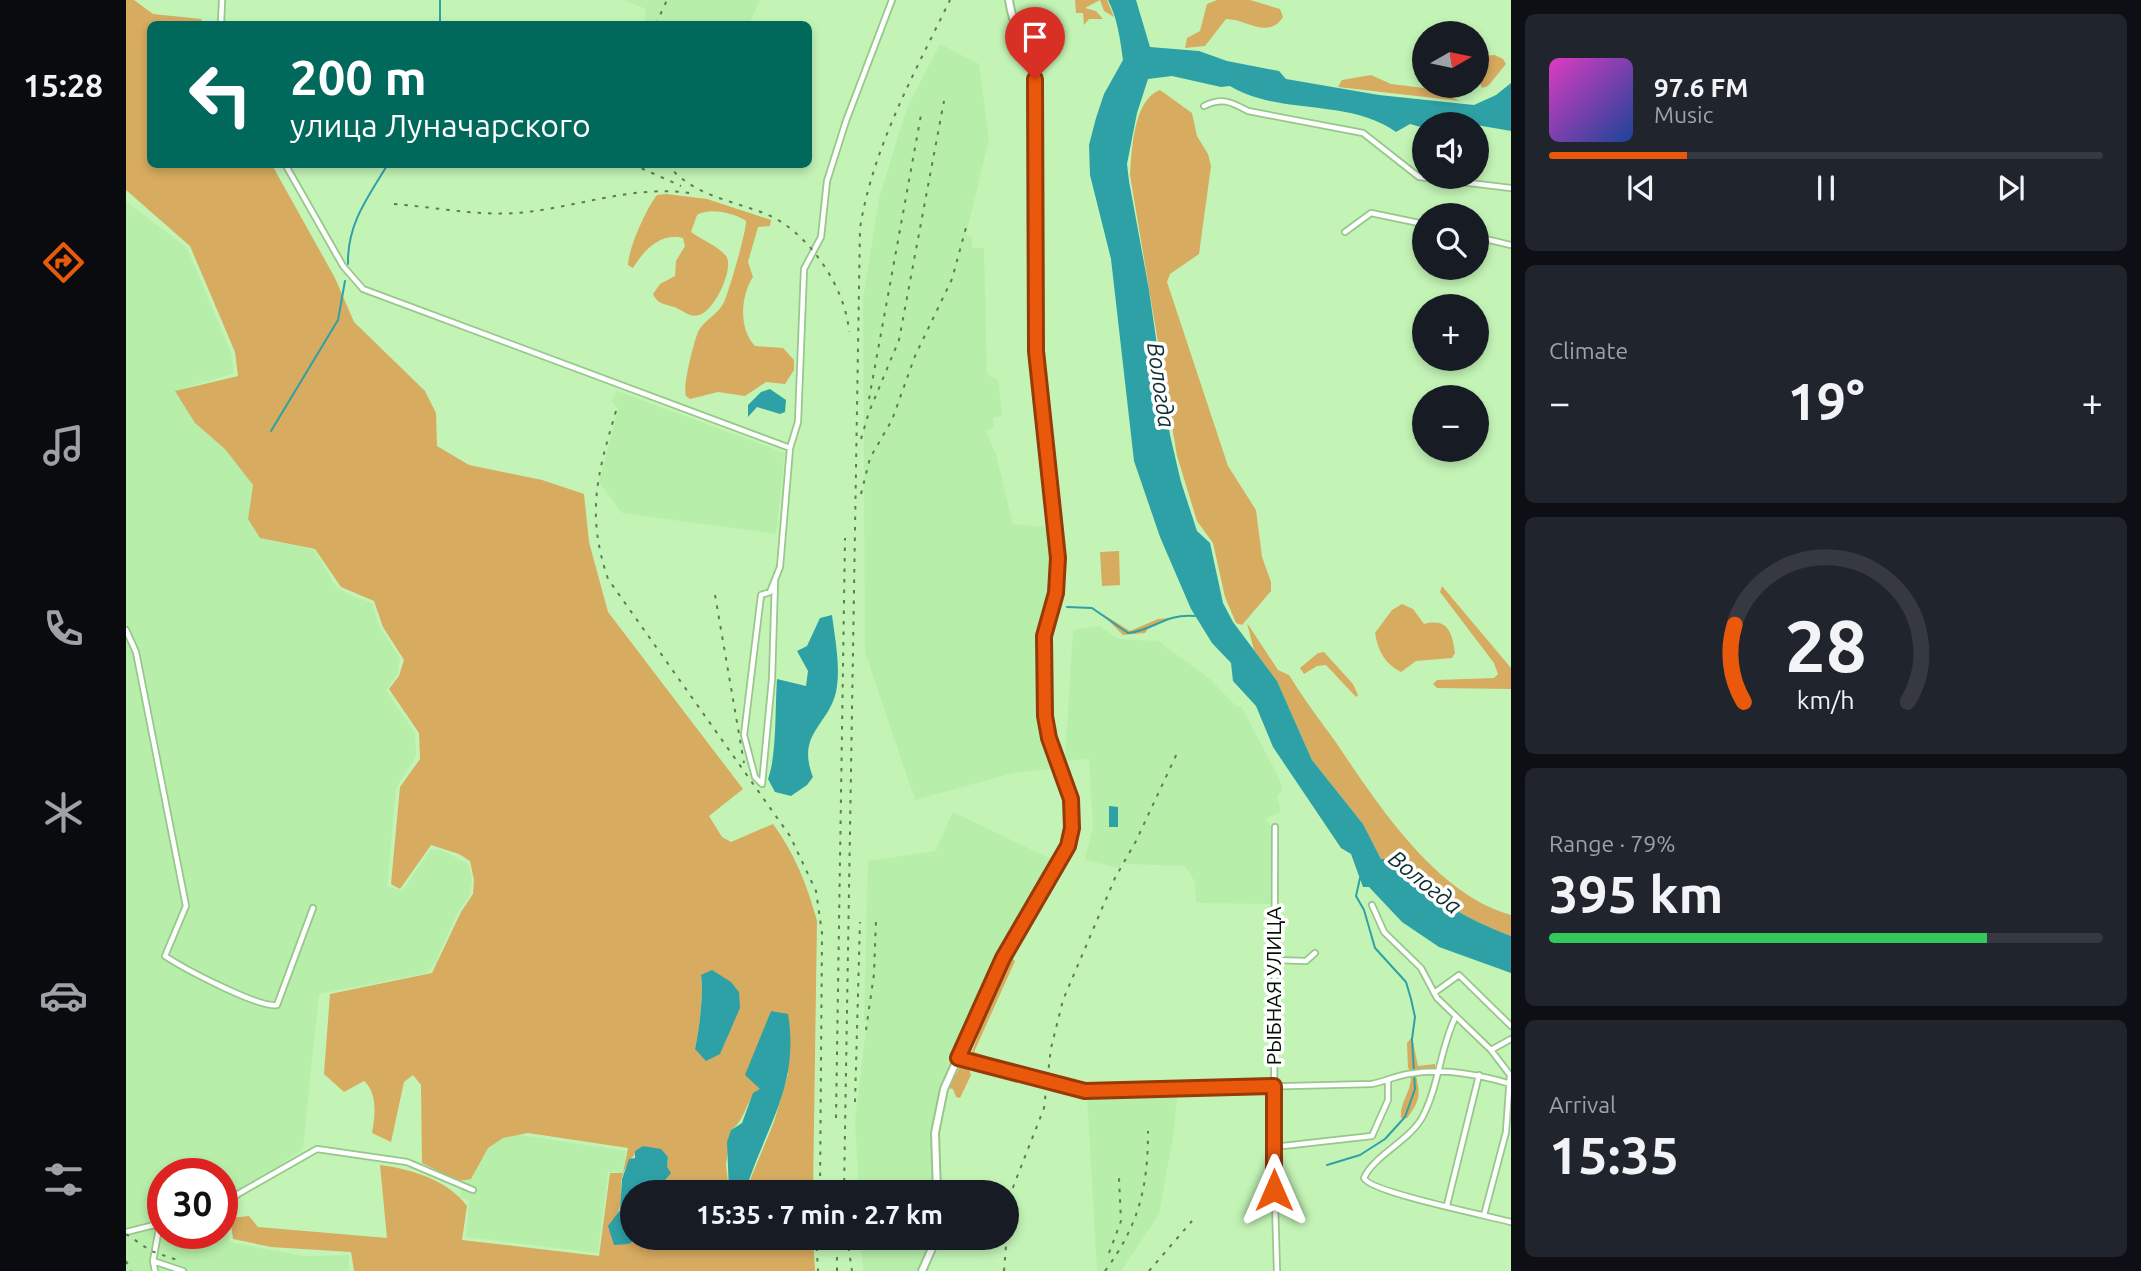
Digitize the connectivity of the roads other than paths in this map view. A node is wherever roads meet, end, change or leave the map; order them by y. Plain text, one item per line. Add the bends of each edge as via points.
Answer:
1 (222, 0) edge
2 (892, 0) edge
3 (1009, 0) edge
4 (221, 21) edge
5 (1204, 106) dead end
6 (287, 168) edge
7 (1511, 188) edge
8 (1412, 222) edge
9 (1345, 232) dead end
10 (1489, 239) edge
11 (1511, 244) edge
12 (790, 448) junction
13 (775, 581) junction
14 (126, 630) edge
15 (1275, 827) dead end
16 (1372, 905) dead end
17 (313, 908) dead end
18 (1315, 953) dead end
19 (1274, 960) junction
20 (1434, 993) junction
21 (1455, 1018) junction
22 (1511, 1026) edge
23 (1511, 1040) edge
24 (1491, 1050) junction
25 (958, 1058) junction
26 (1437, 1073) junction
27 (1479, 1075) junction
28 (1388, 1081) junction
29 (1510, 1084) edge
30 (1274, 1086) junction
31 (1274, 1147) junction
32 (937, 1180) edge
33 (474, 1189) dead end
34 (238, 1194) edge
35 (1447, 1205) junction
36 (1483, 1215) junction
37 (1511, 1222) edge
38 (147, 1227) edge
39 (126, 1232) edge
40 (156, 1249) edge
41 (931, 1250) edge
42 (153, 1261) junction
43 (155, 1271) edge
44 (183, 1271) edge
45 (922, 1271) edge
46 (1277, 1271) edge

1 - 4 street
2 - 12 street via 827,181 821,237 804,269 798,422
3 - 25 main road via 1035,85 1036,351 1058,558 1056,593 1044,636 1045,716 1070,793 1072,822 1068,846 1003,958
5 - 7 street via 1233,101 1248,111 1363,133 1419,177
6 - 12 street via 343,267 363,289
8 - 9 street via 1371,214
10 - 11 street
12 - 13 street
13 - 13 street via 770,592 761,595 744,735 755,777 762,784
14 - 17 street via 136,652 186,906 165,956 231,990 277,1005
15 - 19 street, РЫБНАЯ УЛИЦА
16 - 20 street via 1389,937 1421,968
18 - 19 street via 1306,961
19 - 30 street, РЫБНАЯ УЛИЦА
20 - 21 street
20 - 22 street via 1459,975
21 - 24 street
21 - 26 street
23 - 24 street
24 - 29 street via 1509,1073
25 - 30 street via 1085,1091
25 - 32 main road via 938,1112
26 - 27 street
26 - 28 street
26 - 35 street via 1423,1117 1366,1173 1365,1183
27 - 29 street
27 - 35 street
28 - 30 street
28 - 31 street via 1388,1100 1372,1136
29 - 36 street via 1506,1132
30 - 31 street, РЫБНАЯ УЛИЦА
31 - 46 street, РЫБНАЯ УЛИЦА
33 - 34 street via 407,1163 317,1149
35 - 36 street
36 - 37 street
38 - 39 street
40 - 42 street
41 - 45 main road
42 - 43 street
42 - 44 street

